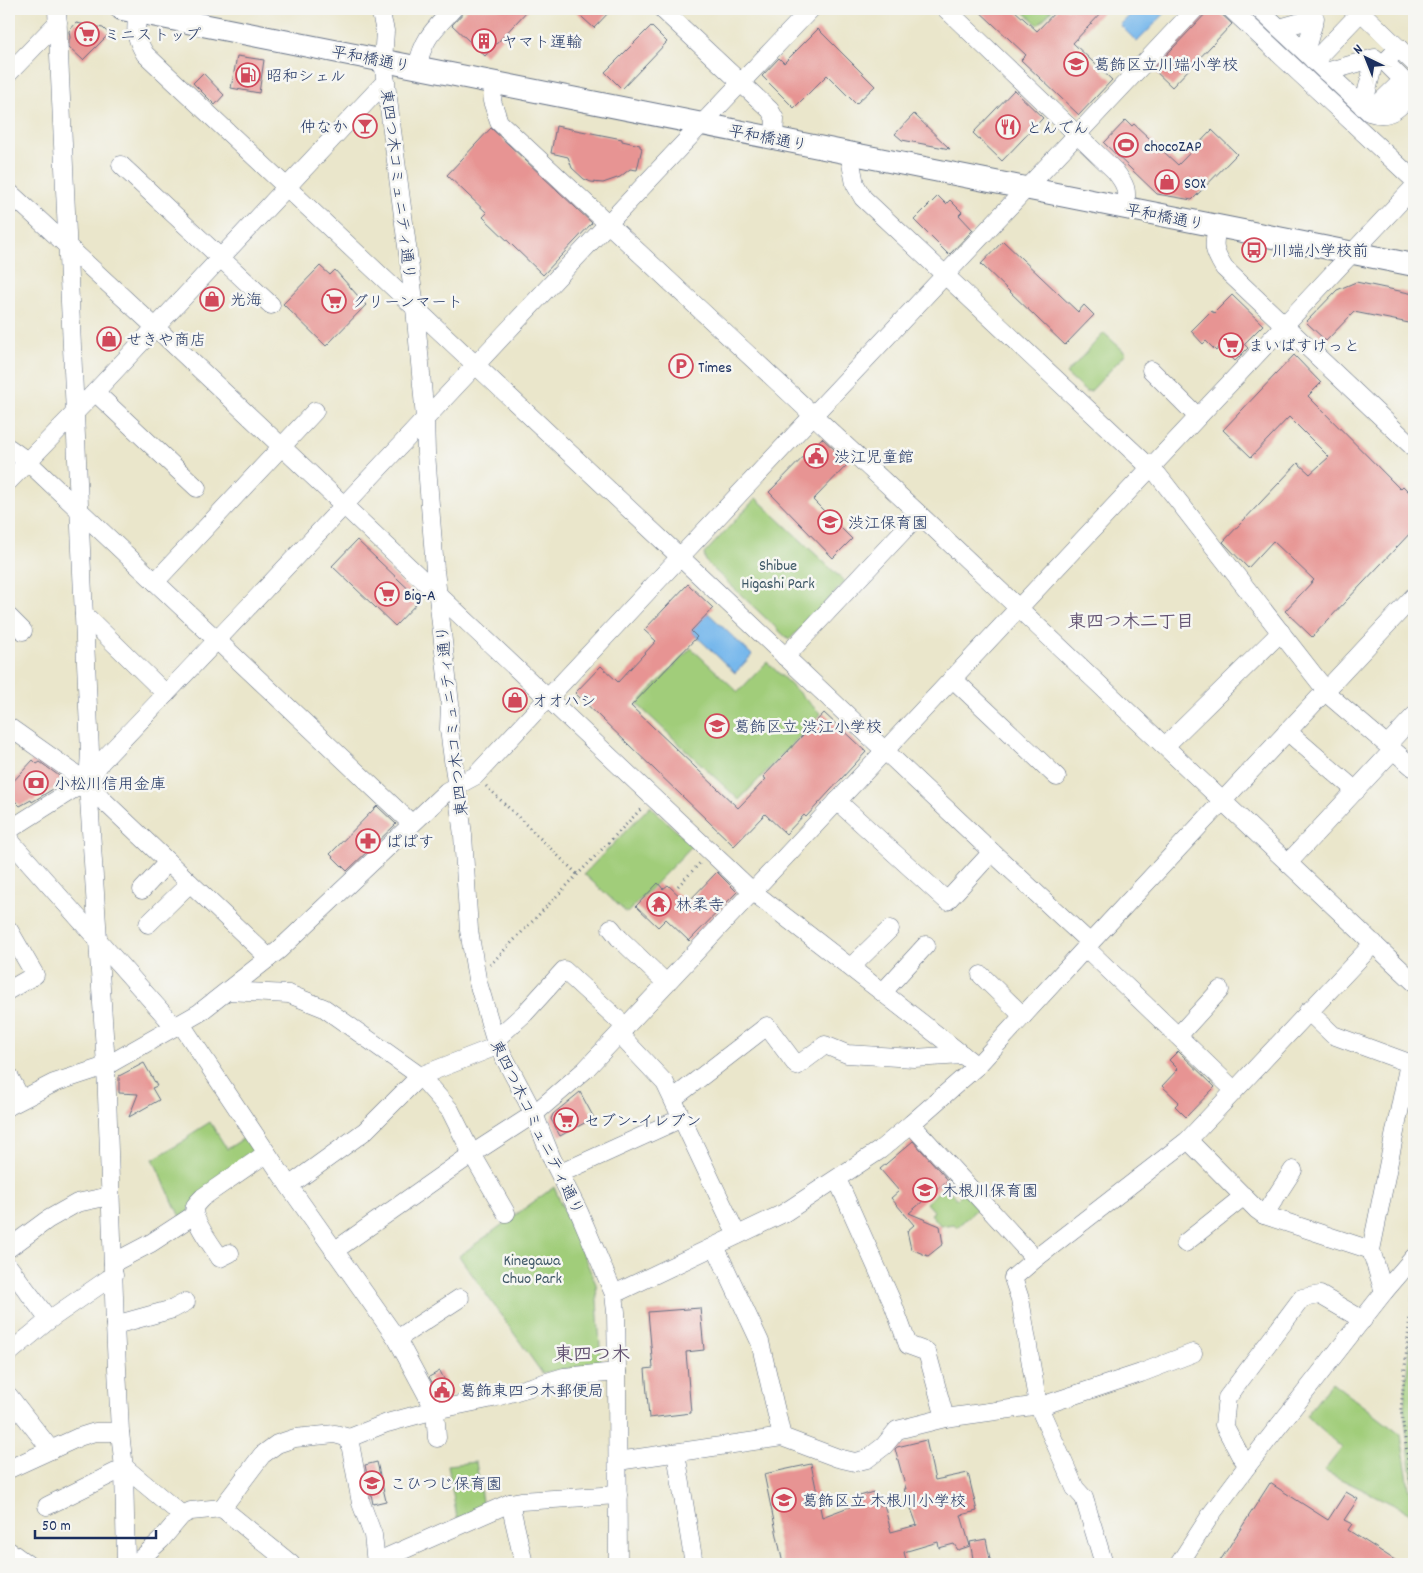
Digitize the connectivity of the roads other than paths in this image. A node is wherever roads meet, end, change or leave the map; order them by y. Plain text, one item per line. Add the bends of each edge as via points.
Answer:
1 (453, 9) edge
2 (662, 9) edge
3 (811, 9) edge
4 (946, 9) edge
5 (1195, 9) edge
6 (1231, 9) edge
7 (1359, 10) edge
8 (130, 11) edge
9 (379, 12) edge
10 (1269, 14) edge
11 (58, 15) edge
12 (1399, 48) junction
13 (1315, 62) junction
14 (1414, 63) edge
15 (417, 67) junction
16 (385, 71) junction
17 (9, 73) edge
18 (741, 82) junction
19 (494, 83) junction
20 (1414, 91) edge
21 (1367, 110) junction
22 (701, 124) junction
23 (1078, 134) junction
24 (774, 138) junction
25 (849, 153) junction
26 (121, 166) dead end
27 (1414, 180) edge
28 (287, 187) junction
29 (1414, 187) edge
30 (1026, 189) junction
31 (9, 192) edge
32 (1125, 208) junction
33 (608, 225) junction
34 (1216, 226) junction
35 (68, 247) junction
36 (1352, 253) junction
37 (221, 257) junction
38 (1414, 265) edge
39 (945, 274) junction
40 (271, 305) dead end
41 (415, 308) junction
42 (1284, 326) junction
43 (155, 327) junction
44 (476, 365) junction
45 (1151, 370) dead end
46 (95, 392) junction
47 (76, 411) junction
48 (315, 411) dead end
49 (813, 415) junction
50 (1198, 416) junction
51 (425, 418) junction
52 (280, 447) junction
53 (9, 448) edge
54 (1414, 448) edge
55 (28, 461) junction
56 (1150, 467) junction
57 (9, 481) edge
58 (197, 488) dead end
59 (343, 506) junction
60 (80, 512) junction
61 (919, 514) junction
62 (680, 557) junction
63 (155, 582) junction
64 (438, 595) junction
65 (1414, 596) edge
66 (1019, 608) junction
67 (84, 614) junction
68 (9, 617) edge
69 (23, 631) dead end
70 (1281, 632) junction
71 (217, 641) junction
72 (785, 657) junction
73 (952, 678) junction
74 (1326, 690) junction
75 (166, 694) junction
76 (548, 699) junction
77 (1414, 716) edge
78 (9, 727) edge
79 (1287, 731) junction
80 (1165, 746) junction
81 (1390, 748) junction
82 (885, 750) junction
83 (1414, 768) edge
84 (1057, 777) dead end
85 (88, 783) junction
86 (457, 786) junction
87 (1356, 791) junction
88 (1222, 800) junction
89 (837, 801) junction
90 (412, 824) junction
91 (10, 838) edge
92 (992, 852) junction
93 (168, 862) junction
94 (1288, 862) junction
95 (190, 883) junction
96 (142, 890) dead end
97 (752, 891) junction
98 (148, 924) dead end
99 (611, 928) dead end
100 (890, 929) dead end
101 (9, 930) edge
102 (97, 938) junction
103 (1374, 943) junction
104 (926, 945) dead end
105 (1088, 945) junction
106 (269, 958) junction
107 (851, 967) junction
108 (980, 976) dead end
109 (1414, 982) edge
110 (666, 983) junction
111 (9, 990) edge
112 (1220, 990) dead end
113 (228, 991) junction
114 (883, 992) junction
115 (1308, 1011) junction
116 (1023, 1016) junction
117 (178, 1025) junction
118 (622, 1030) junction
119 (1178, 1036) junction
120 (496, 1043) junction
121 (963, 1055) junction
122 (106, 1066) junction
123 (977, 1066) junction
124 (9, 1076) edge
125 (420, 1076) junction
126 (1234, 1090) junction
127 (674, 1098) junction
128 (15, 1103) edge
129 (534, 1114) junction
130 (682, 1118) junction
131 (911, 1124) junction
132 (1188, 1140) junction
133 (267, 1154) junction
134 (472, 1154) junction
135 (1293, 1170) dead end
136 (561, 1173) junction
137 (837, 1179) junction
138 (289, 1186) junction
139 (110, 1196) junction
140 (1244, 1196) junction
141 (506, 1213) dead end
142 (194, 1215) junction
143 (1264, 1215) junction
144 (738, 1235) junction
145 (12, 1238) edge
146 (1185, 1243) dead end
147 (715, 1246) junction
148 (1370, 1250) junction
149 (334, 1251) junction
150 (230, 1253) dead end
151 (1414, 1258) edge
152 (1035, 1259) junction
153 (9, 1267) edge
154 (114, 1269) junction
155 (1384, 1292) junction
156 (614, 1294) junction
157 (460, 1298) dead end
158 (186, 1302) dead end
159 (49, 1320) junction
160 (1363, 1320) junction
161 (115, 1325) junction
162 (397, 1339) junction
163 (9, 1353) edge
164 (1193, 1353) dead end
165 (617, 1372) junction
166 (9, 1396) edge
167 (1038, 1405) junction
168 (435, 1410) junction
169 (945, 1418) junction
170 (120, 1432) junction
171 (782, 1437) junction
172 (349, 1438) junction
173 (437, 1438) dead end
174 (51, 1450) junction
175 (676, 1453) junction
176 (618, 1461) junction
177 (1248, 1464) junction
178 (123, 1467) junction
179 (9, 1469) edge
180 (618, 1495) junction
181 (510, 1503) junction
182 (48, 1506) dead end
183 (222, 1508) junction
184 (182, 1515) junction
185 (9, 1551) edge
186 (376, 1563) edge
187 (27, 1564) edge
188 (126, 1564) edge
189 (135, 1564) edge
190 (291, 1564) edge
191 (524, 1564) edge
192 (618, 1564) edge
193 (694, 1564) edge
194 (1104, 1564) edge
195 (1179, 1564) edge

1 - 15 street via 428,36
2 - 18 street
3 - 18 street
4 - 23 street
5 - 23 street
6 - 27 street
7 - 12 street
7 - 13 street
8 - 16 main road, 平和橋通り
8 - 28 street via 145,54
9 - 16 street, 東四つ木コミュニティ通り via 385,31
10 - 13 street
10 - 13 street via 1315,18
11 - 17 street
11 - 35 street
12 - 14 street
12 - 21 street via 1385,62 1403,80
13 - 21 street
13 - 21 street via 1375,58
15 - 16 main road, 平和橋通り
15 - 19 main road, 平和橋通り
16 - 28 street
16 - 41 street, 東四つ木コミュニティ通り
18 - 22 street
18 - 24 street via 770,110 775,119
19 - 22 main road, 平和橋通り
19 - 33 street via 492,101 499,122
20 - 21 street via 1388,114
22 - 24 main road, 平和橋通り
22 - 33 street
23 - 30 street
23 - 32 street via 1123,180 1127,189
24 - 25 main road, 平和橋通り
25 - 30 main road, 平和橋通り
25 - 39 street via 858,192
26 - 37 street
28 - 37 street
28 - 41 street
29 - 36 street
30 - 32 main road, 平和橋通り
30 - 39 street
31 - 35 street
32 - 34 main road, 平和橋通り
33 - 44 street
33 - 49 street
34 - 36 main road, 平和橋通り
34 - 42 street via 1214,246 1224,268
35 - 43 street
35 - 47 street
36 - 38 main road, 平和橋通り
36 - 42 street
37 - 40 street
37 - 43 street
39 - 49 street
39 - 56 street
41 - 44 street
41 - 51 street, 東四つ木コミュニティ通り
42 - 50 street
42 - 54 street
43 - 46 street
43 - 52 street
44 - 51 street
44 - 62 street
45 - 50 street
46 - 47 street
46 - 58 street
47 - 55 street
47 - 60 street
48 - 52 street
49 - 61 street
49 - 62 street
50 - 56 street
51 - 59 street
51 - 64 street, 東四つ木コミュニティ通り
52 - 59 street
52 - 63 street
53 - 55 street
55 - 57 street
55 - 60 street
56 - 66 street
56 - 70 street
59 - 64 street
59 - 71 street
60 - 63 street
60 - 67 street
61 - 66 street
61 - 72 street
62 - 72 street
62 - 76 street
63 - 71 street
64 - 76 street
64 - 86 street, 東四つ木コミュニティ通り
65 - 74 street
66 - 73 street
66 - 80 street
67 - 75 street
67 - 85 street via 90,752
68 - 69 street
70 - 74 street
70 - 80 street
71 - 75 street
71 - 90 street
72 - 82 street
73 - 82 street
73 - 84 street
74 - 79 street
74 - 81 street
75 - 85 street via 101,762
76 - 86 street via 475,776
76 - 97 street
77 - 81 street
78 - 85 street
79 - 87 street
79 - 88 street
80 - 88 street
81 - 83 street
81 - 87 street
82 - 89 street
82 - 92 street
85 - 91 street
85 - 93 street
85 - 102 street
86 - 90 street via 447,791
86 - 120 street, 東四つ木コミュニティ通り via 469,930 477,979
87 - 94 street
88 - 94 street
88 - 105 street
89 - 92 street via 947,901
89 - 97 street
90 - 106 street
91 - 102 street
92 - 105 street
93 - 95 street
93 - 96 street
94 - 103 street
95 - 98 street
95 - 106 street
97 - 107 street
97 - 110 street
99 - 110 street
100 - 107 street
101 - 111 street via 35,976
102 - 117 street
102 - 122 street
103 - 109 street
103 - 115 street
104 - 114 street
105 - 116 street
105 - 119 street
106 - 113 street
107 - 114 street
108 - 116 street
110 - 118 street
112 - 119 street
113 - 117 street
113 - 125 street via 289,994 324,1008
114 - 121 street
115 - 126 street
115 - 148 street via 1333,1035 1409,1063
116 - 123 street
117 - 122 street
117 - 133 street
118 - 120 street via 564,970
118 - 127 street
118 - 129 street via 585,1070
119 - 126 street
120 - 125 street
120 - 129 street, 東四つ木コミュニティ通り
121 - 123 street
121 - 127 street via 914,1058 847,1054 826,1045 797,1066 767,1026
122 - 128 street via 54,1083
122 - 139 street
123 - 131 street
124 - 128 street
125 - 134 street via 450,1110
125 - 138 street via 366,1131
126 - 132 street
127 - 130 street
129 - 134 street
129 - 136 street, 東四つ木コミュニティ通り
130 - 136 street
130 - 144 street
131 - 137 street
131 - 152 street
132 - 140 street
132 - 152 street
133 - 138 street
133 - 142 street via 203,1197 195,1206
134 - 141 street
134 - 149 street
135 - 143 street
136 - 156 street, 東四つ木コミュニティ通り
137 - 144 street via 784,1212
137 - 169 street via 893,1304 908,1346 927,1352
138 - 149 street
139 - 145 street via 77,1203
139 - 154 street
140 - 143 street
140 - 146 street
142 - 150 street via 220,1258
142 - 154 street
143 - 148 street
144 - 147 street
147 - 156 street
147 - 171 street via 760,1342
148 - 155 street
149 - 162 street
151 - 155 street
152 - 167 street via 1013,1278 1020,1299
153 - 159 street
154 - 159 street
154 - 161 street
155 - 160 street
156 - 165 street, 東四つ木コミュニティ通り
157 - 162 street
158 - 161 street via 173,1309
159 - 163 street
160 - 177 street
160 - 177 street via 1320,1295 1302,1298 1227,1398 1224,1425
161 - 170 street
162 - 168 street
164 - 167 street
165 - 168 street via 564,1377 493,1398
165 - 176 street, 東四つ木コミュニティ通り
166 - 174 street
167 - 169 street
167 - 194 street via 1075,1488 1084,1498
168 - 172 street
168 - 173 street
169 - 171 street via 897,1430 867,1459 855,1462
170 - 174 street via 95,1432
170 - 178 street
171 - 175 street
172 - 183 street via 336,1434 295,1438 277,1444 262,1455
172 - 186 street via 361,1503 373,1535
174 - 179 street
175 - 176 street
175 - 193 street
176 - 180 street, 東四つ木コミュニティ通り
177 - 195 street
178 - 182 street
178 - 184 street
178 - 188 street
180 - 181 street
180 - 192 street, 東四つ木コミュニティ通り
181 - 186 street
181 - 191 street
183 - 184 street
183 - 190 street
184 - 189 street
185 - 187 street

